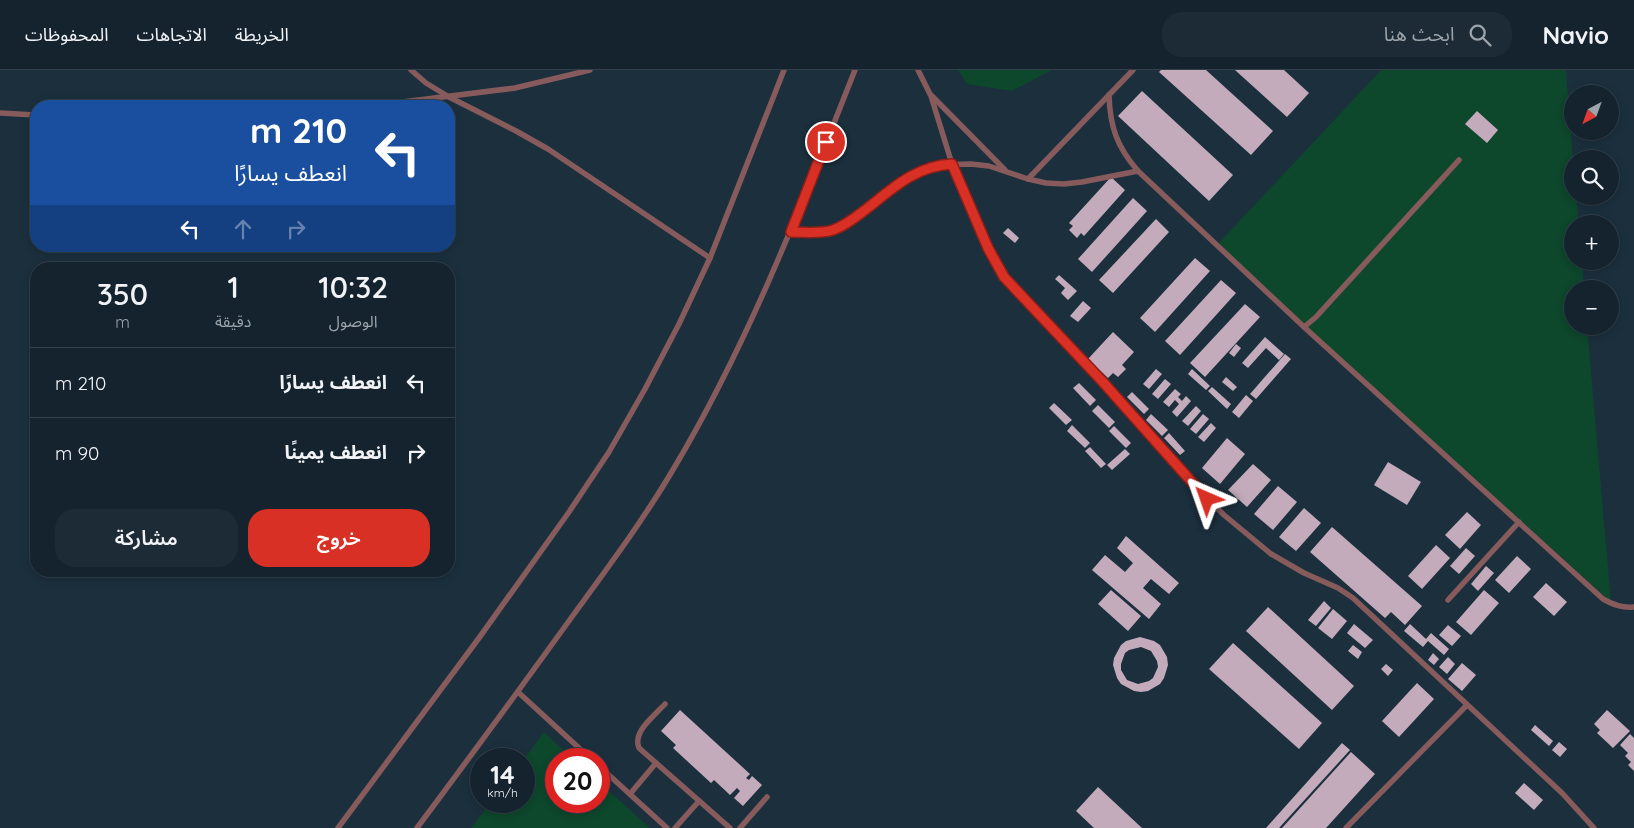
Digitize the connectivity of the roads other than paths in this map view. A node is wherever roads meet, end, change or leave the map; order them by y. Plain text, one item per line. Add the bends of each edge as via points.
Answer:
1 (411, 70) edge
2 (590, 70) edge
3 (784, 70) edge
4 (854, 70) edge
5 (918, 70) edge
6 (1133, 70) edge
7 (1109, 95) junction
8 (931, 96) junction
9 (449, 97) junction
10 (423, 100) edge
11 (455, 100) edge
12 (455, 100) edge
13 (0, 114) edge
14 (30, 115) edge
15 (1459, 160) dead end
16 (952, 164) junction
17 (1006, 171) junction
18 (1138, 171) junction
19 (1028, 179) junction
20 (791, 232) junction
21 (710, 258) junction
22 (1304, 327) junction
23 (1519, 522) junction
24 (1448, 600) dead end
25 (1634, 607) edge
26 (518, 692) junction
27 (665, 704) dead end
28 (1467, 705) junction
29 (579, 748) edge
30 (656, 763) junction
31 (610, 776) edge
32 (630, 794) junction
33 (767, 798) dead end
34 (699, 801) junction
35 (338, 828) edge
36 (417, 828) edge
37 (667, 828) edge
38 (676, 828) edge
39 (730, 828) edge
40 (740, 828) edge
41 (1346, 828) edge
42 (1594, 828) edge

1 - 9 lane
2 - 9 lane via 515,88
3 - 21 lane
4 - 20 lane
5 - 8 lane
6 - 7 lane
7 - 18 lane via 1111,120 1118,144
7 - 19 lane
8 - 16 lane
8 - 17 lane
9 - 10 lane
9 - 11 lane
12 - 21 lane via 548,150
13 - 14 lane
15 - 22 lane
16 - 17 lane
16 - 20 lane via 938,165 907,178 855,218 834,229
16 - 28 lane via 1004,277 1207,499 1270,554 1354,598
17 - 19 lane
18 - 19 lane via 1064,184
18 - 22 lane
20 - 26 lane via 731,363 673,470 630,537
21 - 35 lane via 679,324 609,452 479,638
22 - 23 lane
23 - 24 lane
23 - 25 lane via 1603,599 1623,608
26 - 29 lane
26 - 36 lane
27 - 30 lane via 637,739 639,748
28 - 41 lane
28 - 42 lane via 1562,793
30 - 32 lane
30 - 34 lane
31 - 32 lane
32 - 37 lane
33 - 40 lane
34 - 38 lane
34 - 39 lane

